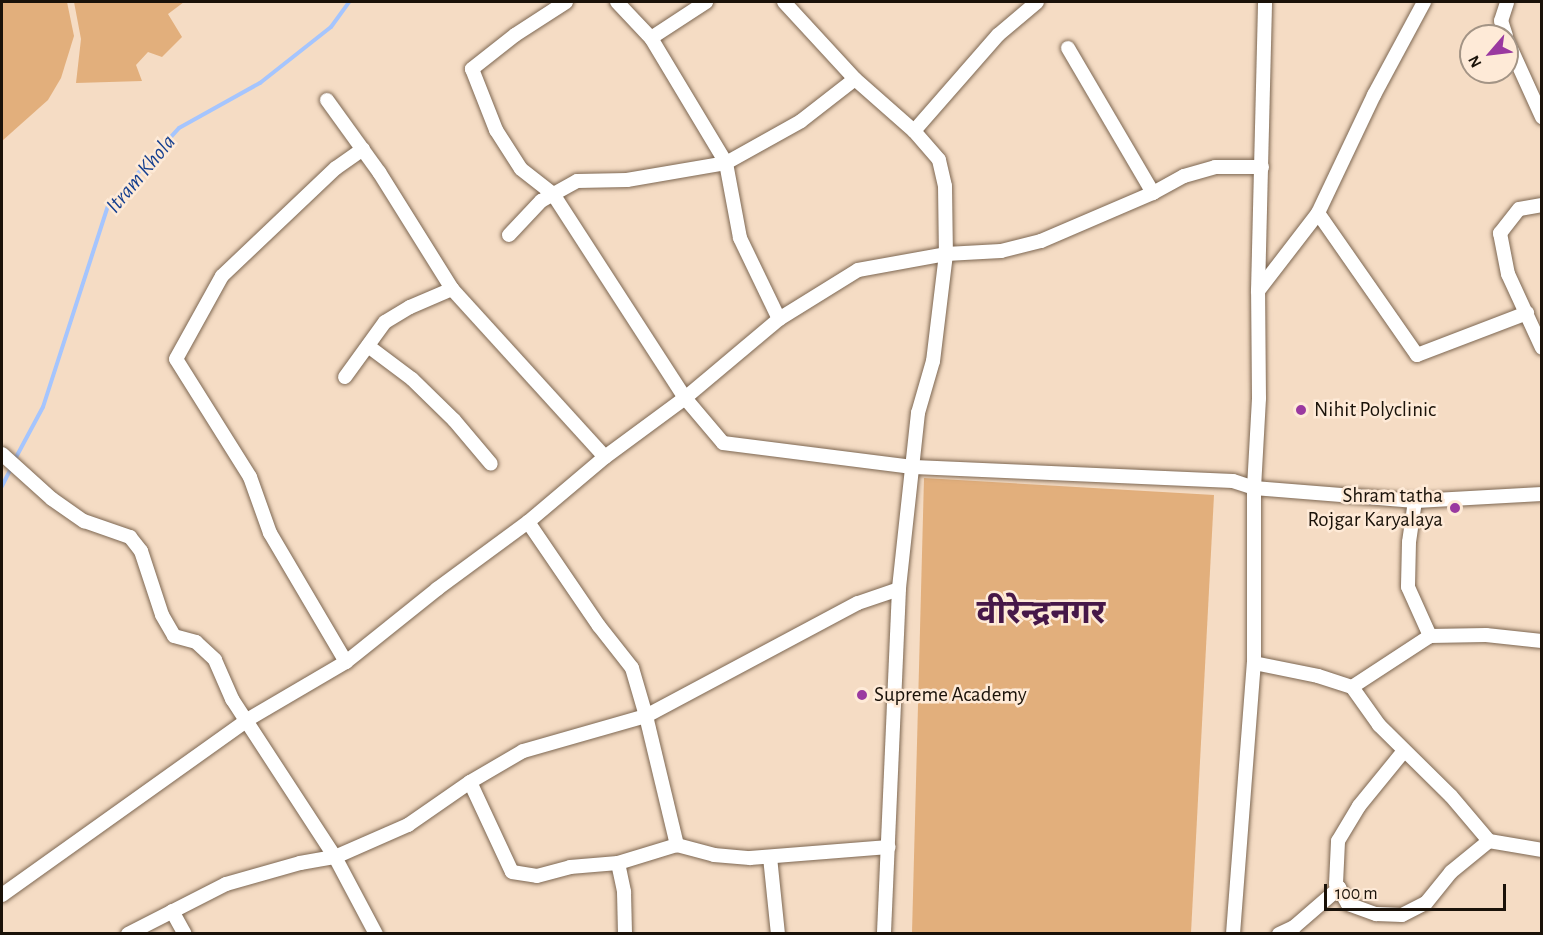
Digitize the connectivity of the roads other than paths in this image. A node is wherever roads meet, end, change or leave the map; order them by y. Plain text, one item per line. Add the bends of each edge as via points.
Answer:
1 (566, 2) edge
2 (617, 2) edge
3 (706, 2) edge
4 (784, 2) edge
5 (1037, 2) edge
6 (1265, 2) edge
7 (1425, 2) edge
8 (1507, 2) edge
9 (1502, 24) edge
10 (651, 38) junction
11 (1068, 48) dead end
12 (1519, 66) edge
13 (855, 79) junction
14 (327, 100) dead end
15 (1542, 117) edge
16 (914, 131) junction
17 (363, 149) junction
18 (726, 163) junction
19 (1262, 167) junction
20 (1153, 193) junction
21 (553, 194) junction
22 (1542, 205) edge
23 (1318, 213) junction
24 (509, 236) dead end
25 (946, 254) junction
26 (452, 289) junction
27 (1258, 291) junction
28 (1527, 313) junction
29 (779, 319) junction
30 (368, 346) junction
31 (1542, 348) edge
32 (345, 377) dead end
33 (685, 398) junction
34 (2, 454) edge
35 (605, 457) junction
36 (491, 464) dead end
37 (914, 467) junction
38 (1254, 488) junction
39 (1542, 494) edge
40 (1415, 501) junction
41 (528, 522) junction
42 (899, 589) junction
43 (1430, 636) junction
44 (1542, 641) edge
45 (346, 662) junction
46 (1254, 663) junction
47 (1352, 687) junction
48 (646, 716) junction
49 (247, 720) junction
50 (1403, 752) junction
51 (470, 782) junction
52 (1489, 841) junction
53 (677, 845) junction
54 (889, 848) junction
55 (1542, 850) edge
56 (335, 857) junction
57 (770, 857) junction
58 (618, 863) junction
59 (1339, 888) junction
60 (2, 895) edge
61 (172, 911) junction
62 (128, 933) edge
63 (185, 933) edge
64 (376, 933) edge
65 (625, 933) edge
66 (778, 933) edge
67 (884, 933) edge
68 (1233, 933) edge
69 (1279, 933) edge

1 - 21 street via 472,69 496,130 521,170
2 - 10 street
3 - 10 street
4 - 13 street
5 - 16 street via 998,35
6 - 19 street
7 - 23 street via 1374,95
8 - 9 street
10 - 18 street
11 - 20 street
12 - 15 street
13 - 16 street
13 - 18 street via 801,121
14 - 17 street
16 - 25 street via 939,160 945,186
17 - 26 street
17 - 45 street via 336,168 222,276 176,359 250,477 270,533
18 - 21 street via 627,180 576,181
18 - 29 street via 740,238
19 - 20 street via 1215,167 1184,176
19 - 27 street
20 - 25 street via 1041,241 1001,251
21 - 24 street
21 - 33 street
22 - 28 street via 1519,209 1500,233 1508,274
23 - 27 street
23 - 28 street via 1417,356
25 - 29 street via 858,270
25 - 37 street via 933,361 918,413
26 - 30 street via 385,322
26 - 35 street
27 - 38 street via 1259,398
28 - 31 street
29 - 33 street
30 - 32 street
30 - 36 street via 412,379
33 - 35 street
33 - 37 street via 723,443
34 - 49 street via 33,484 84,521 130,537 141,551 162,615 174,636 196,642 215,660 232,699
35 - 41 street
37 - 38 street via 1233,481
37 - 42 street
38 - 40 street
38 - 46 street
39 - 40 street
40 - 43 street via 1408,587
41 - 45 street via 437,588
41 - 48 street via 632,668
42 - 48 street via 858,603
42 - 54 street
43 - 44 street via 1486,635
43 - 47 street
45 - 49 street
46 - 47 street
46 - 68 street
47 - 50 street
48 - 51 street via 523,751
48 - 53 street
49 - 56 street
49 - 60 street
50 - 52 street via 1451,795
50 - 59 street via 1359,806 1338,841
51 - 56 street via 408,825
51 - 58 street via 512,872 537,876 570,867
52 - 55 street
52 - 59 street via 1451,872 1426,903 1402,915 1376,914 1348,904
53 - 57 street via 714,855
53 - 58 street
54 - 57 street
54 - 67 street
56 - 61 street via 226,884
56 - 64 street
57 - 66 street
58 - 65 street via 624,892
59 - 69 street via 1294,927
61 - 62 street
61 - 63 street

